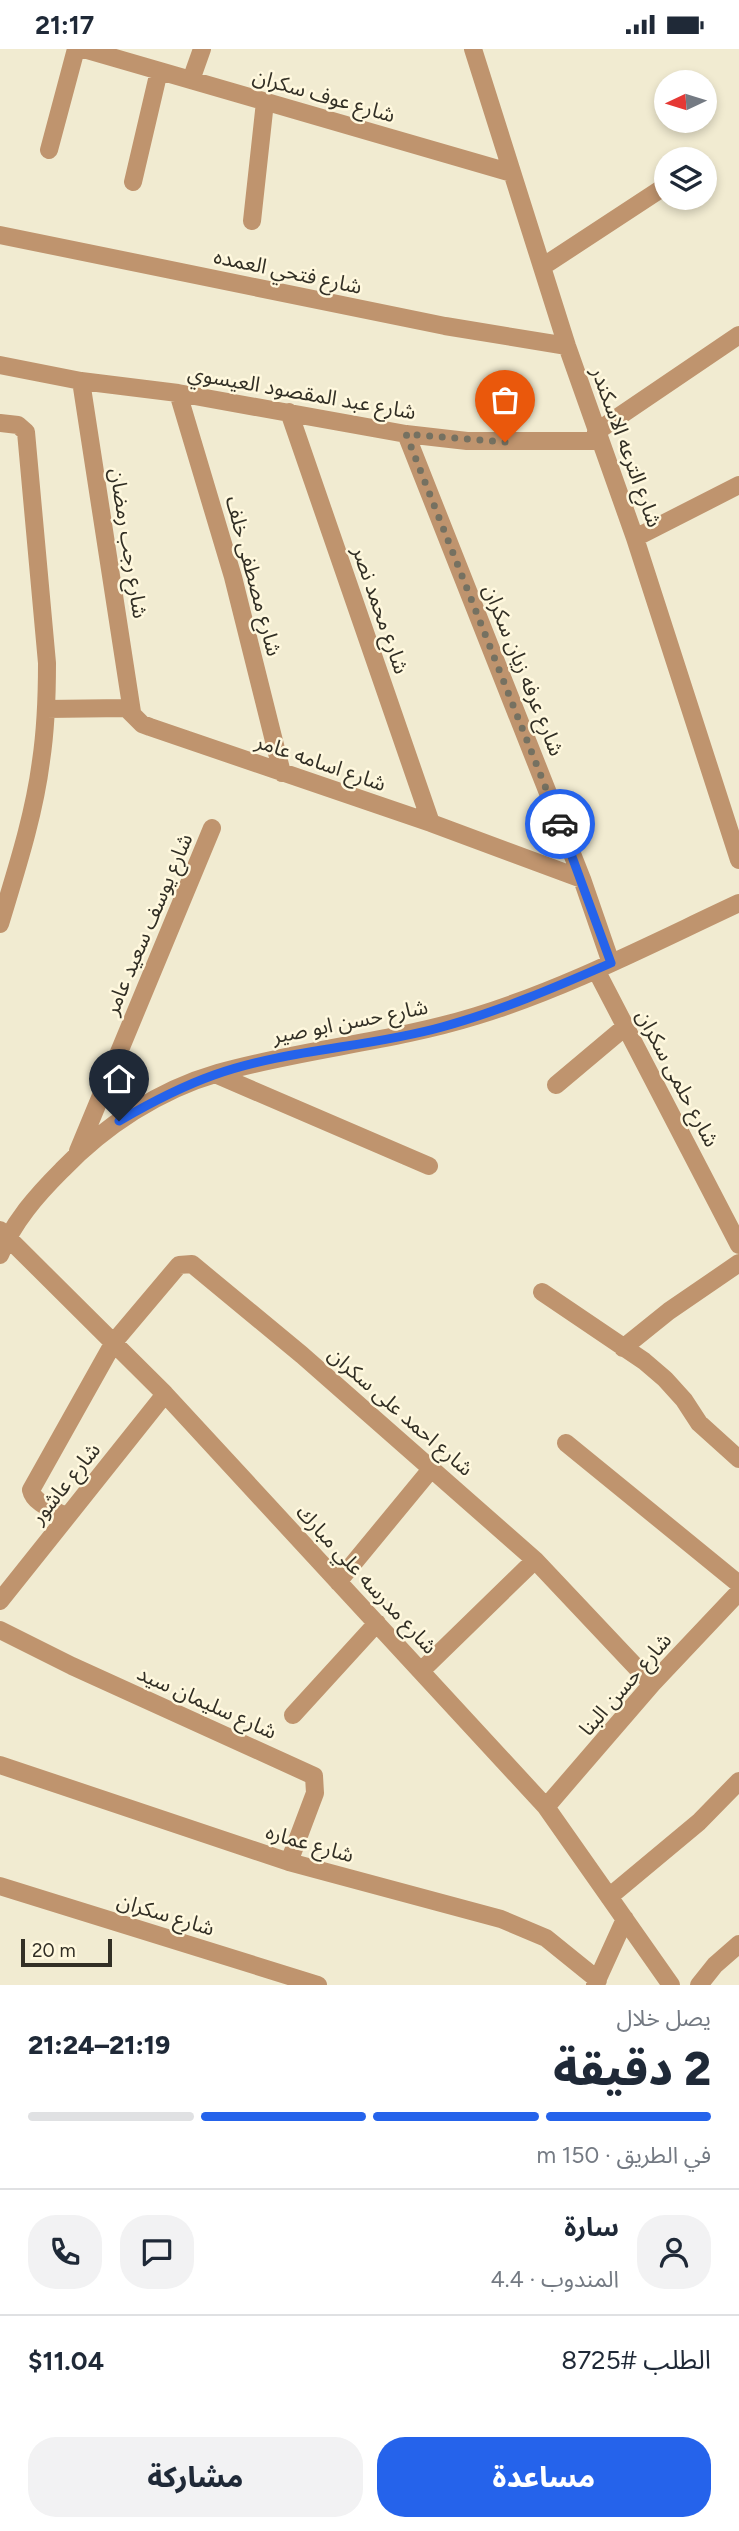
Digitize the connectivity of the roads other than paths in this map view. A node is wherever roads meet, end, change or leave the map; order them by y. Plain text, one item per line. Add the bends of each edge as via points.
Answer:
1 (76, 49) edge
2 (84, 49) edge
3 (202, 49) edge
4 (473, 49) edge
5 (159, 71) junction
6 (191, 80) junction
7 (265, 102) junction
8 (49, 150) dead end
9 (512, 173) junction
10 (133, 182) dead end
11 (654, 194) edge
12 (252, 221) dead end
13 (0, 235) edge
14 (542, 267) junction
15 (739, 335) edge
16 (567, 347) junction
17 (0, 365) edge
18 (81, 381) junction
19 (178, 393) junction
20 (289, 412) junction
21 (0, 423) edge
22 (406, 434) junction
23 (597, 437) junction
24 (739, 485) edge
25 (635, 538) junction
26 (46, 709) junction
27 (132, 712) junction
28 (282, 773) junction
29 (430, 823) junction
30 (212, 828) dead end
31 (739, 860) edge
32 (6, 878) edge
33 (582, 879) junction
34 (739, 903) edge
35 (0, 924) edge
36 (603, 967) junction
37 (625, 1027) junction
38 (215, 1074) junction
39 (556, 1085) dead end
40 (77, 1154) junction
41 (429, 1166) dead end
42 (4, 1233) edge
43 (739, 1245) edge
44 (0, 1255) edge
45 (739, 1263) edge
46 (542, 1293) dead end
47 (114, 1342) junction
48 (624, 1348) junction
49 (165, 1394) junction
50 (566, 1443) dead end
51 (739, 1459) edge
52 (432, 1468) junction
53 (67, 1517) junction
54 (536, 1560) junction
55 (338, 1582) junction
56 (739, 1584) edge
57 (739, 1592) edge
58 (0, 1601) edge
59 (377, 1623) junction
60 (0, 1630) edge
61 (421, 1671) junction
62 (652, 1684) junction
63 (293, 1715) dead end
64 (0, 1765) edge
65 (739, 1781) edge
66 (546, 1807) junction
67 (289, 1862) junction
68 (0, 1886) edge
69 (609, 1896) junction
70 (625, 1919) junction
71 (739, 1944) edge
72 (596, 1982) edge
73 (700, 1984) edge
74 (318, 1985) edge
75 (671, 1985) edge

1 - 8 street
2 - 5 street, شارع عوف سكران
3 - 6 street
4 - 9 street, شارع الترعه الاسكندر
5 - 6 street, شارع عوف سكران
5 - 10 street
6 - 7 street, شارع عوف سكران
7 - 9 street, شارع عوف سكران
7 - 12 street
9 - 14 street, شارع الترعه الاسكندر
11 - 14 street
13 - 16 street, شارع فتحي العمده via 445,327
14 - 16 street, شارع الترعه الاسكندر
15 - 23 street
16 - 23 street, شارع الترعه الاسكندر
17 - 18 street, شارع عبد المقصود العيسوي
18 - 19 street, شارع عبد المقصود العيسوي
18 - 27 street, شارع رجب رمضان
19 - 20 street, شارع عبد المقصود العيسوي
19 - 28 street, شارع مصطفى خلف via 233,576
20 - 22 street, شارع عبد المقصود العيسوي
20 - 29 street, شارع محمد نصر
21 - 26 street via 18,425 26,432 47,663
22 - 23 street, شارع عبد المقصود العيسوي via 467,441
22 - 33 street, شارع عرفه زيان سكران
23 - 25 street, شارع الترعه الاسكندر
24 - 25 street
25 - 31 street, شارع الترعه الاسكندر
26 - 27 street, شارع اسامه عامر via 118,706
26 - 32 street via 28,823
27 - 28 street, شارع اسامه عامر via 142,724
28 - 29 street, شارع اسامه عامر
29 - 33 street, شارع اسامه عامر
30 - 40 street, شارع يوسف سعيد عامر
32 - 35 street
33 - 36 street, شارع عرفه زيان سكران
34 - 36 street, شارع حسن ابو صير
36 - 37 street, شارع حلمى سكران
36 - 38 street, شارع حسن ابو صير via 440,1027
37 - 39 street
37 - 43 street, شارع حلمى سكران
38 - 40 street, شارع حسن ابو صير via 165,1094 119,1121
38 - 41 street
40 - 42 street, شارع حسن ابو صير
42 - 44 street, شارع حسن ابو صير
42 - 47 street, شارع مدرسه علي مبارك
45 - 48 street
46 - 48 street
47 - 49 street, شارع مدرسه علي مبارك
47 - 52 street, شارع احمد على سكران via 179,1265 192,1263
47 - 53 street, شارع احمد على سكران via 31,1490 37,1500
48 - 51 street via 665,1379 699,1423
49 - 53 street, شارع عاشور
49 - 55 street, شارع مدرسه علي مبارك
50 - 56 street
52 - 54 street, شارع احمد على سكران
52 - 55 street
53 - 58 street, شارع عاشور
54 - 61 street
54 - 62 street, شارع احمد على سكران
55 - 59 street, شارع مدرسه علي مبارك
57 - 62 street, شارع حسن البنا
59 - 61 street, شارع مدرسه علي مبارك
59 - 63 street
60 - 67 street, شارع سليمان سيد via 314,1776 315,1793
61 - 66 street, شارع مدرسه علي مبارك
62 - 66 street, شارع حسن البنا
64 - 67 street, شارع عماره
65 - 69 street via 699,1822
66 - 69 street, شارع مدرسه علي مبارك
67 - 72 street, شارع عماره via 501,1919 546,1938
68 - 74 street, شارع سكران
69 - 70 street, شارع مدرسه علي مبارك
70 - 72 street
70 - 75 street, شارع مدرسه علي مبارك
71 - 73 street

